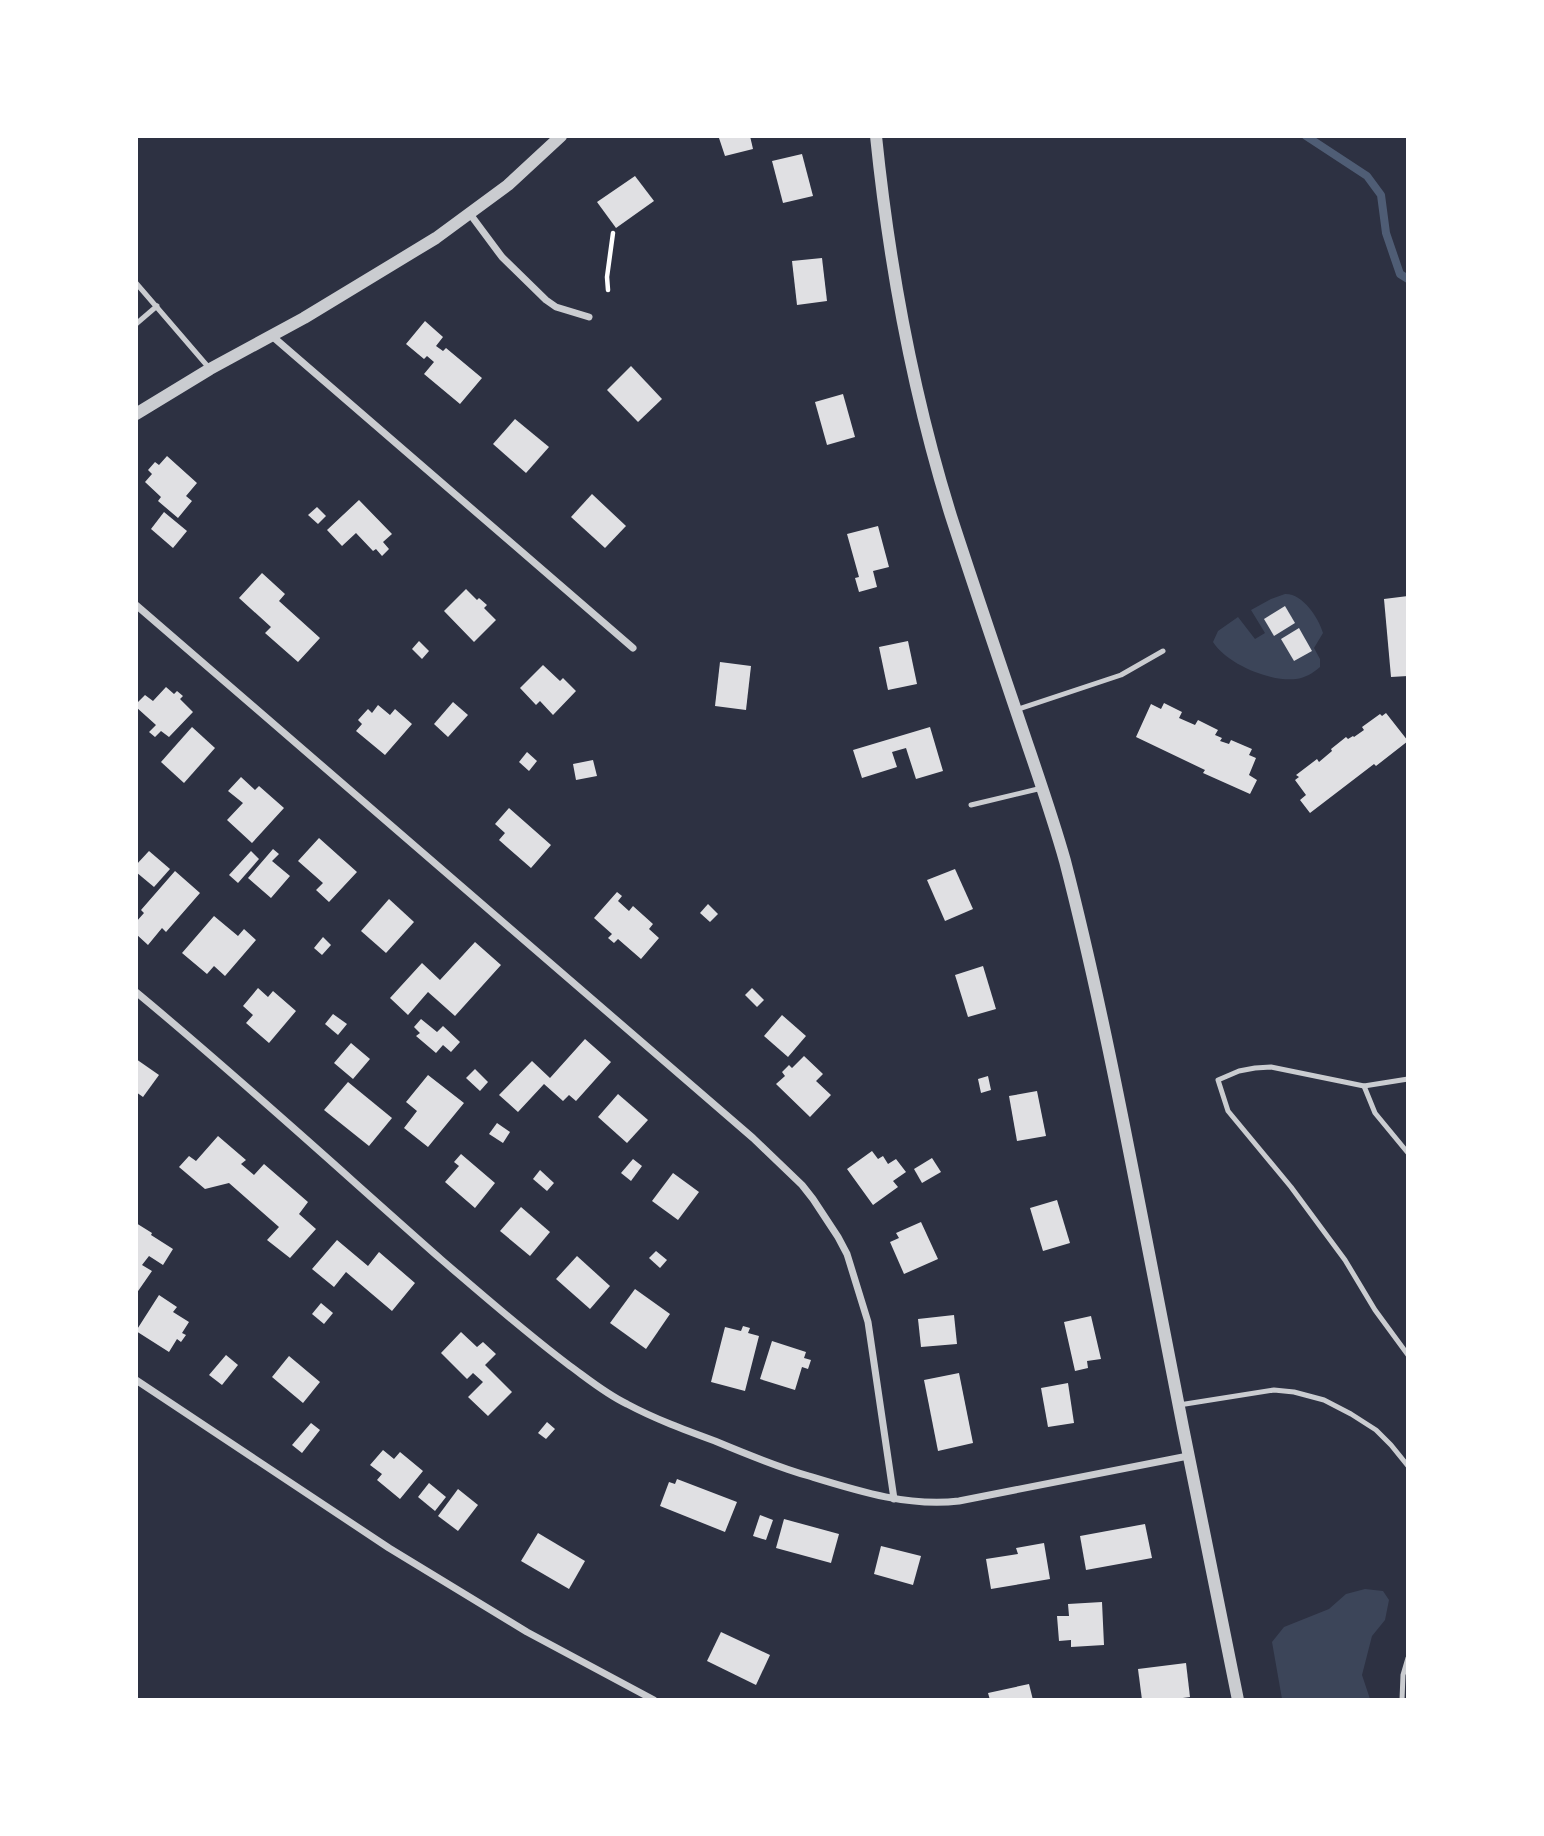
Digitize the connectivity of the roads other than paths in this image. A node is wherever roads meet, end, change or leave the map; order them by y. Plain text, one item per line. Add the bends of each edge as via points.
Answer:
1 (561, 136) edge
2 (876, 136) edge
3 (470, 214) junction
4 (136, 283) edge
5 (157, 306) junction
6 (589, 317) dead end
7 (136, 324) edge
8 (272, 336) junction
9 (210, 369) junction
10 (136, 414) edge
11 (136, 605) edge
12 (634, 648) dead end
13 (1163, 651) dead end
14 (1016, 710) junction
15 (1042, 788) junction
16 (971, 805) dead end
17 (136, 992) edge
18 (1408, 1079) edge
19 (1364, 1086) junction
20 (1408, 1153) edge
21 (1408, 1355) edge
22 (136, 1380) edge
23 (1179, 1405) junction
24 (1188, 1455) junction
25 (1408, 1466) edge
26 (894, 1499) junction
27 (1408, 1658) edge
28 (654, 1699) edge
29 (1238, 1699) edge
30 (1402, 1699) edge

1 - 3 street
2 - 14 street via 887,229 918,392 950,512
3 - 6 street via 502,257 545,300
3 - 8 street
4 - 5 lane
5 - 7 lane
5 - 9 lane
8 - 9 street
8 - 12 street
9 - 10 street
11 - 26 street via 802,1185 847,1254 868,1322
13 - 14 lane via 1121,675
14 - 15 street
15 - 16 lane
15 - 23 street via 1101,1011
17 - 26 street via 509,1318 600,1388 668,1423 775,1465
18 - 19 lane
19 - 20 lane via 1376,1113
19 - 21 lane via 1271,1067 1239,1071 1218,1080 1228,1111 1345,1261
22 - 28 street via 389,1549 527,1632
23 - 24 street
23 - 25 lane via 1274,1390 1294,1392 1324,1400 1376,1430
24 - 26 street via 960,1501
24 - 29 street
27 - 30 lane

